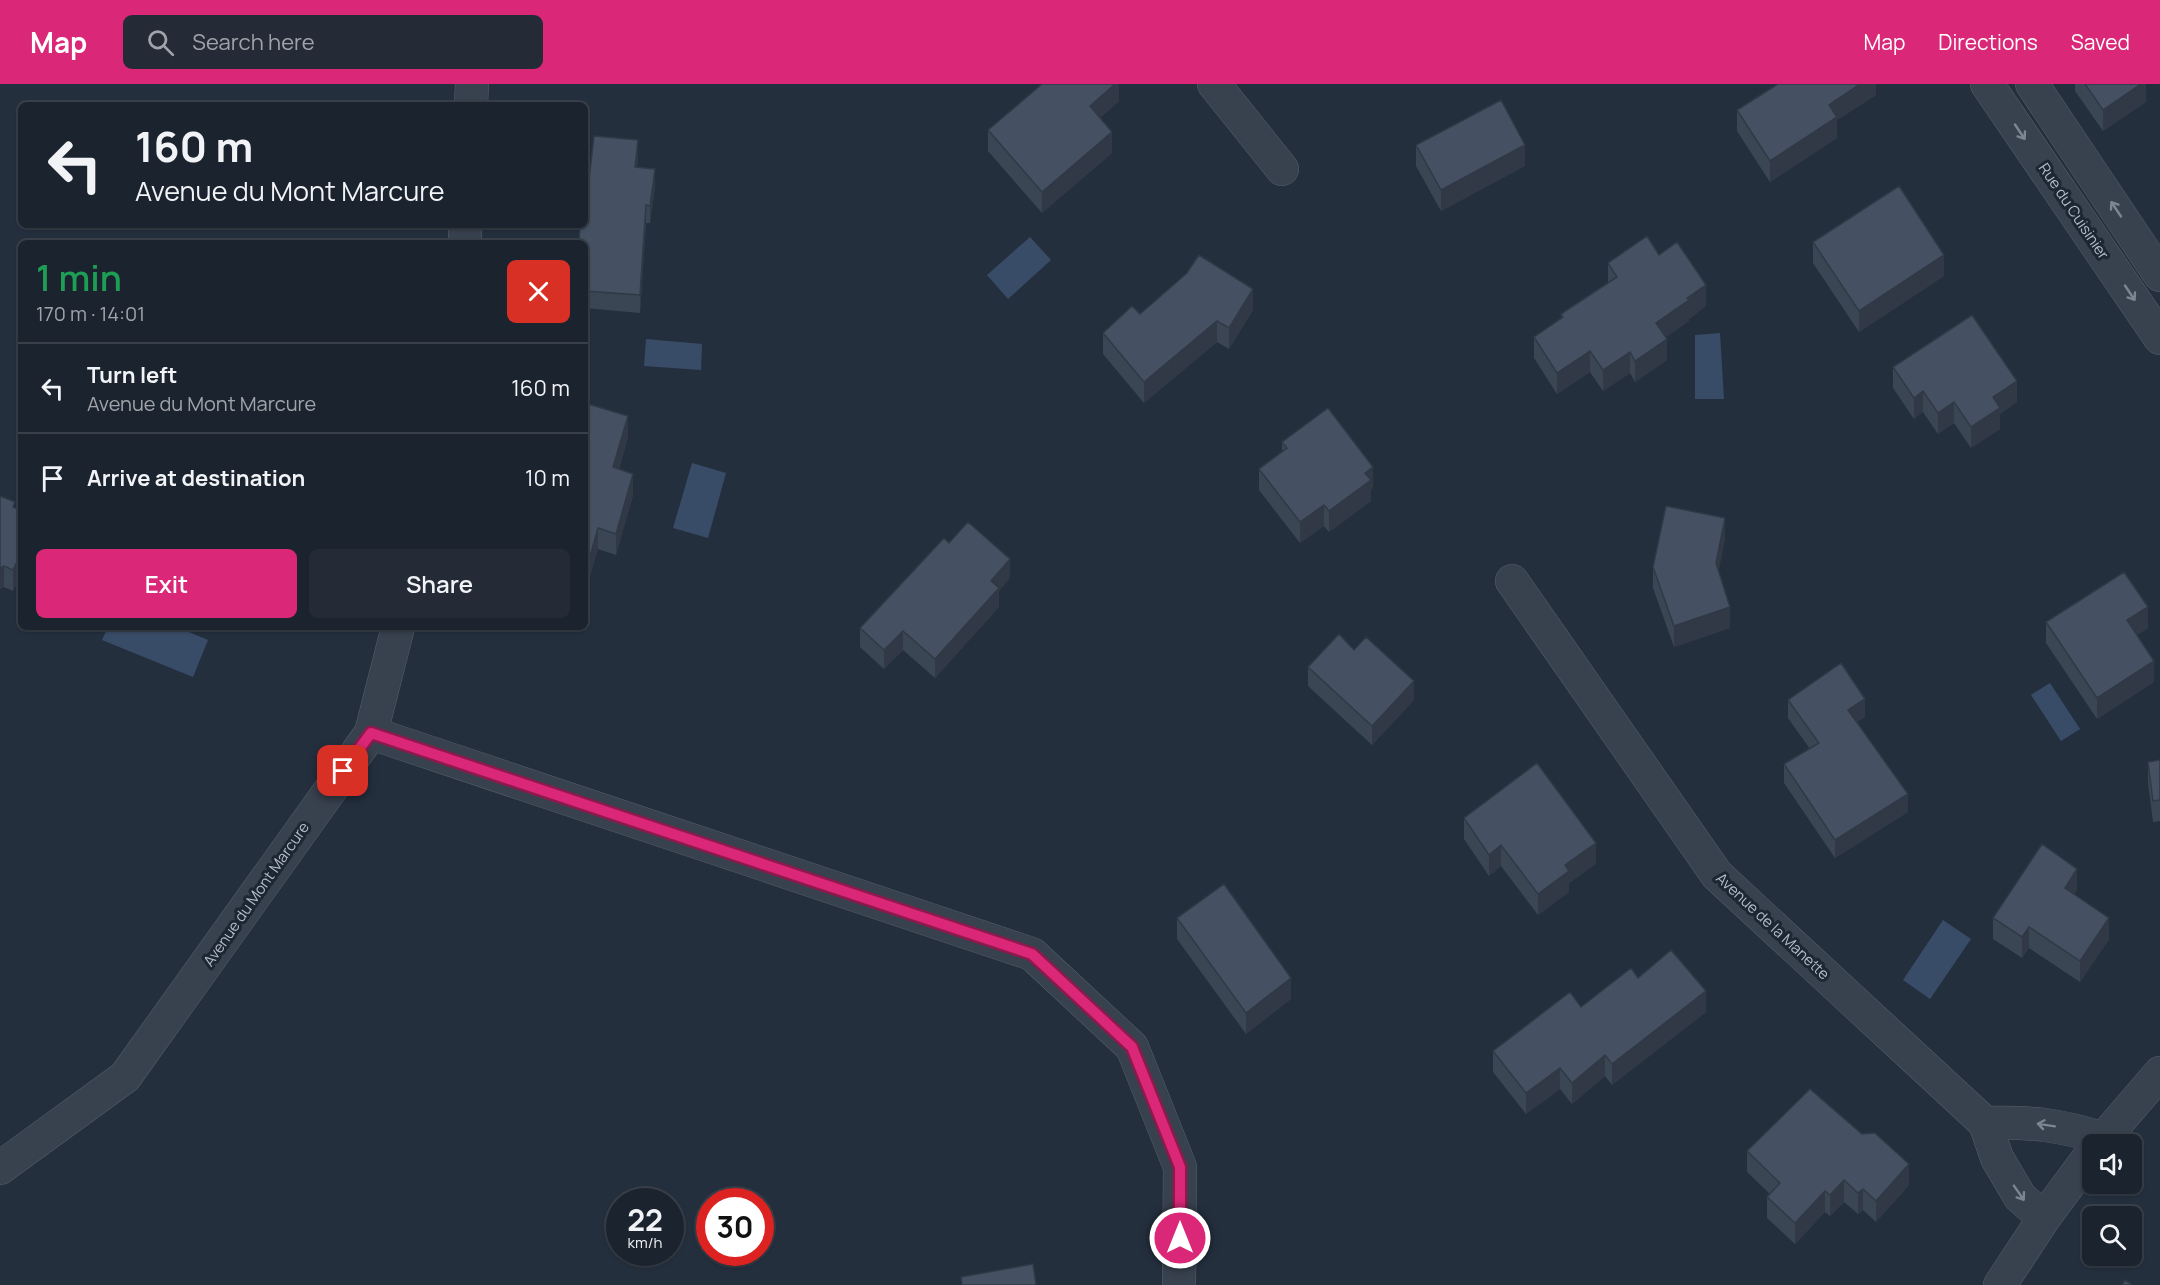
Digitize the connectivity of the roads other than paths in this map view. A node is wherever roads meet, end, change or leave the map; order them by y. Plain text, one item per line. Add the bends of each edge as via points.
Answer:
1 (472, 84) edge
2 (1214, 84) edge
3 (1987, 84) edge
4 (2032, 84) edge
5 (471, 102) edge
6 (1282, 169) dead end
7 (2160, 275) edge
8 (2160, 338) edge
9 (1512, 581) dead end
10 (397, 630) edge
11 (371, 733) junction
12 (2160, 1073) edge
13 (1985, 1123) junction
14 (2108, 1134) edge
15 (2082, 1136) edge
16 (0, 1167) edge
17 (2082, 1167) edge
18 (2044, 1218) junction
19 (1179, 1285) edge
20 (2000, 1285) edge

1 - 5 street
2 - 6 street
3 -> 8 street, Rue du Cuisinier
7 -> 4 street
9 - 13 street, Avenue de la Manette via 1718,875
10 - 11 street
11 - 16 street, Avenue du Mont Marcure via 125,1077
11 - 19 street via 1032,954 1132,1047 1180,1167
12 - 14 street
15 -> 13 street via 2071,1129 2027,1122
13 -> 18 street, Avenue de la Manette via 1997,1158 2020,1197
17 - 18 street
18 - 20 street

